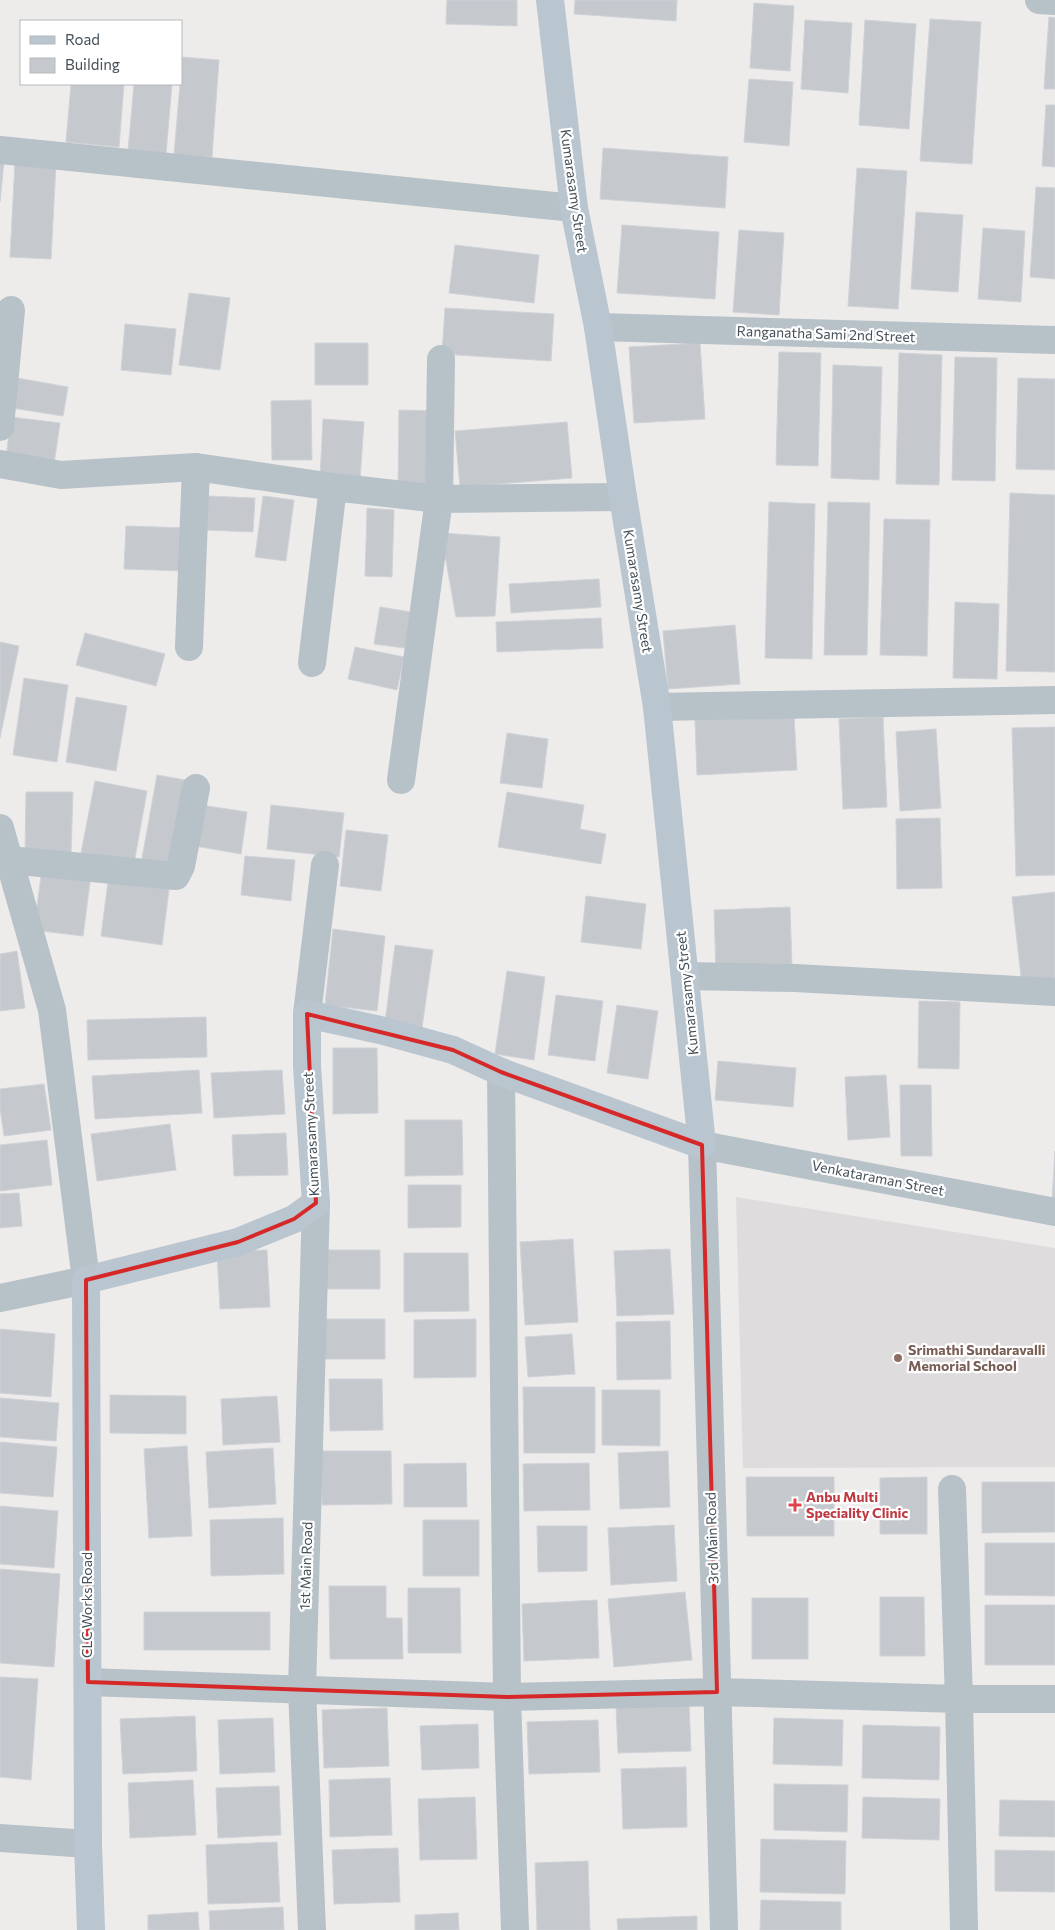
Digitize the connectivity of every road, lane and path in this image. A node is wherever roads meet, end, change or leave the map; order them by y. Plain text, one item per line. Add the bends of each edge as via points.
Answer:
1 (550, 0) edge
2 (1038, 0) edge
3 (1055, 1) edge
4 (0, 150) edge
5 (574, 208) junction
6 (11, 310) dead end
7 (598, 327) junction
8 (1055, 340) edge
9 (441, 359) dead end
10 (0, 427) edge
11 (0, 464) edge
12 (196, 467) junction
13 (333, 487) junction
14 (623, 497) junction
15 (439, 500) junction
16 (189, 647) dead end
17 (312, 663) dead end
18 (1055, 700) edge
19 (657, 707) junction
20 (401, 780) dead end
21 (196, 788) dead end
22 (0, 828) edge
23 (9, 860) junction
24 (326, 865) dead end
25 (685, 976) junction
26 (1055, 992) edge
27 (307, 1014) junction
28 (501, 1072) junction
29 (702, 1145) junction
30 (316, 1202) junction
31 (1055, 1212) edge
32 (86, 1280) junction
33 (0, 1298) edge
34 (952, 1489) dead end
35 (88, 1682) junction
36 (302, 1689) junction
37 (716, 1692) junction
38 (507, 1697) junction
39 (959, 1699) junction
40 (1055, 1699) edge
41 (0, 1838) edge
42 (88, 1844) junction
43 (91, 1930) edge
44 (312, 1930) edge
45 (515, 1930) edge
46 (724, 1930) edge
47 (964, 1930) edge

1 - 5 street, Kumarasamy Street
2 - 3 street
4 - 5 street
5 - 7 street, Kumarasamy Street
6 - 10 street
7 - 8 street, Ranganatha Sami 2nd Street
7 - 14 street, Kumarasamy Street
9 - 15 street
11 - 12 street via 61,475
12 - 13 street
12 - 16 street
13 - 15 street
13 - 17 street
14 - 15 street
14 - 19 street, Kumarasamy Street
15 - 20 street
18 - 19 street
19 - 25 street, Kumarasamy Street
21 - 23 street via 181,866 176,876
22 - 23 street
23 - 32 street via 52,1010
24 - 27 street
25 - 26 street via 795,978
25 - 29 street, Kumarasamy Street
27 - 28 street via 453,1050
27 - 30 street, Kumarasamy Street
28 - 29 street
28 - 38 street
29 - 31 street, Venkataraman Street
29 - 37 street, 3rd Main Road
30 - 32 street, Kumarasamy Street via 294,1220 238,1242
30 - 36 street, 1st Main Road
32 - 33 street
32 - 35 street, CLC Works Road
34 - 39 street
35 - 36 street
35 - 42 street, CLC Works Road
36 - 38 street
36 - 44 street, 1st Main Road
37 - 38 street
37 - 39 street
37 - 46 street, 3rd Main Road
38 - 45 street
39 - 40 street
39 - 47 street
41 - 42 street
42 - 43 street, CLC Works Road

